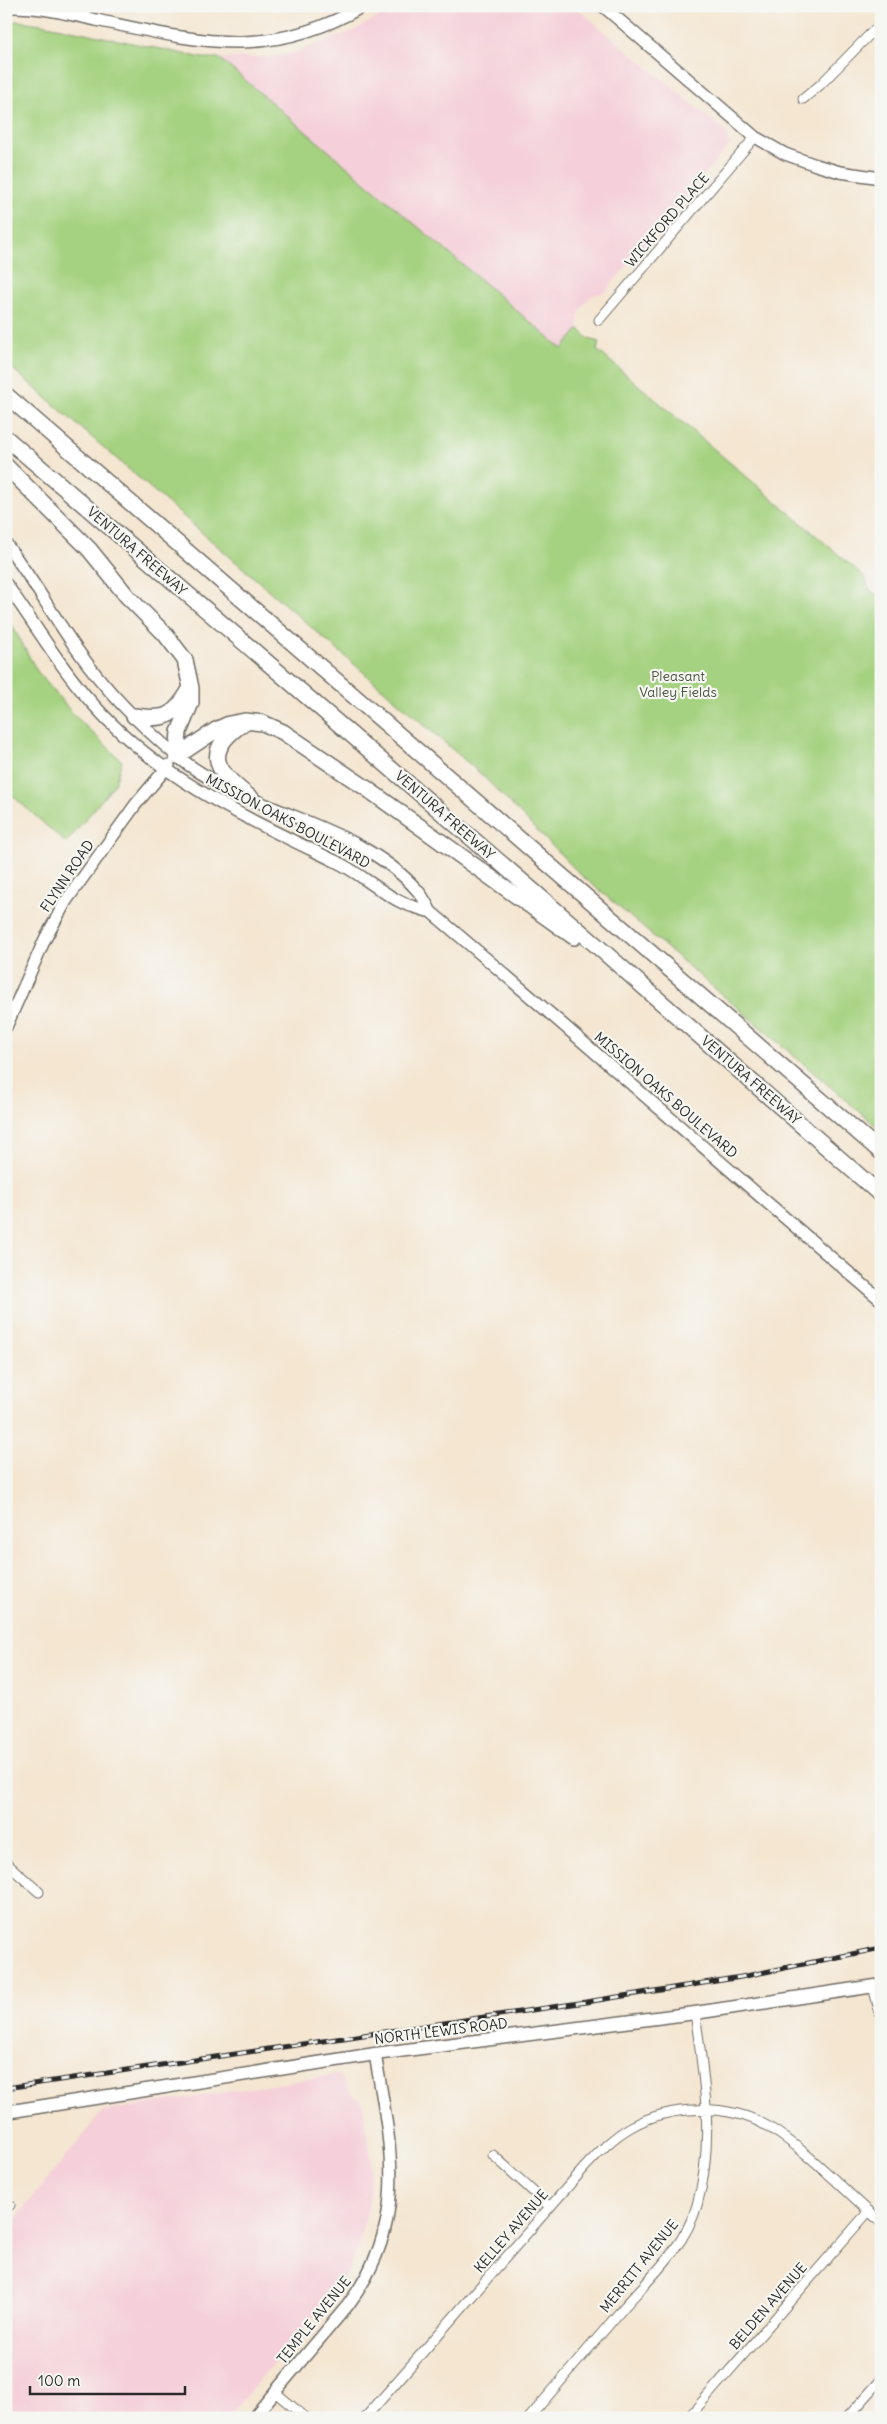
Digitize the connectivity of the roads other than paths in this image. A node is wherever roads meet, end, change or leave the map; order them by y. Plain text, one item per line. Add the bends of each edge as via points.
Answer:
1 (363, 6) edge
2 (603, 6) edge
3 (6, 7) edge
4 (881, 23) edge
5 (803, 99) dead end
6 (755, 137) junction
7 (881, 178) edge
8 (599, 320) dead end
9 (6, 395) edge
10 (6, 438) edge
11 (6, 466) edge
12 (6, 544) edge
13 (6, 584) edge
14 (192, 688) junction
15 (134, 716) junction
16 (246, 721) junction
17 (177, 756) junction
18 (165, 769) junction
19 (252, 799) junction
20 (432, 912) junction
21 (641, 984) junction
22 (6, 1028) edge
23 (880, 1151) edge
24 (881, 1195) edge
25 (881, 1300) edge
26 (6, 1863) edge
27 (39, 1892) dead end
28 (877, 1985) edge
29 (695, 2013) junction
30 (881, 2018) edge
31 (375, 2054) junction
32 (706, 2110) junction
33 (6, 2112) edge
34 (493, 2156) dead end
35 (550, 2207) junction
36 (869, 2212) junction
37 (881, 2222) edge
38 (881, 2380) edge
39 (275, 2392) junction
40 (252, 2418) edge
41 (306, 2418) edge
42 (365, 2418) edge
43 (529, 2418) edge
44 (688, 2418) edge
45 (847, 2418) edge

1 - 3 main road via 306,33 236,44 171,35 39,8
2 - 6 main road
4 - 5 street
6 - 7 main road via 785,154 816,165
6 - 8 street, WICKFORD PLACE
9 - 23 highway
10 - 21 highway, VENTURA FREEWAY
11 - 14 highway via 89,550 127,596 165,634 185,660
12 - 15 main road, MISSION OAKS BOULEVARD via 79,653
13 - 18 main road, MISSION OAKS BOULEVARD via 48,648 93,704
14 - 15 highway via 171,714 154,718
14 - 17 highway via 191,704 179,732
15 - 17 main road, MISSION OAKS BOULEVARD
16 - 17 highway via 216,730
16 - 19 highway via 230,732 216,756 222,774
16 - 21 highway via 263,723 283,732
17 - 18 main road, FLYNN ROAD
17 - 19 main road, MISSION OAKS BOULEVARD via 205,775
18 - 20 main road, MISSION OAKS BOULEVARD via 222,806 342,864 402,902
18 - 22 main road, FLYNN ROAD via 66,901 44,939
19 - 20 main road, MISSION OAKS BOULEVARD via 331,832 381,859 417,890
20 - 25 main road, MISSION OAKS BOULEVARD
21 - 24 highway, VENTURA FREEWAY
26 - 27 street
28 - 29 main road, NORTH LEWIS ROAD
28 - 30 street
29 - 31 main road, NORTH LEWIS ROAD
29 - 32 street, MERRITT AVENUE
31 - 33 main road, NORTH LEWIS ROAD
31 - 39 main road, TEMPLE AVENUE via 392,2176 384,2235 376,2259 355,2296
32 - 35 street, KELLEY AVENUE via 663,2114 630,2127 600,2151
32 - 36 street, KELLEY AVENUE via 746,2116 767,2126
32 - 43 street, MERRITT AVENUE via 703,2184 685,2234
34 - 35 street
35 - 42 street, KELLEY AVENUE
36 - 37 street, KELLEY AVENUE
36 - 44 street, BELDEN AVENUE
38 - 45 street
39 - 40 main road, TEMPLE AVENUE
39 - 41 street

